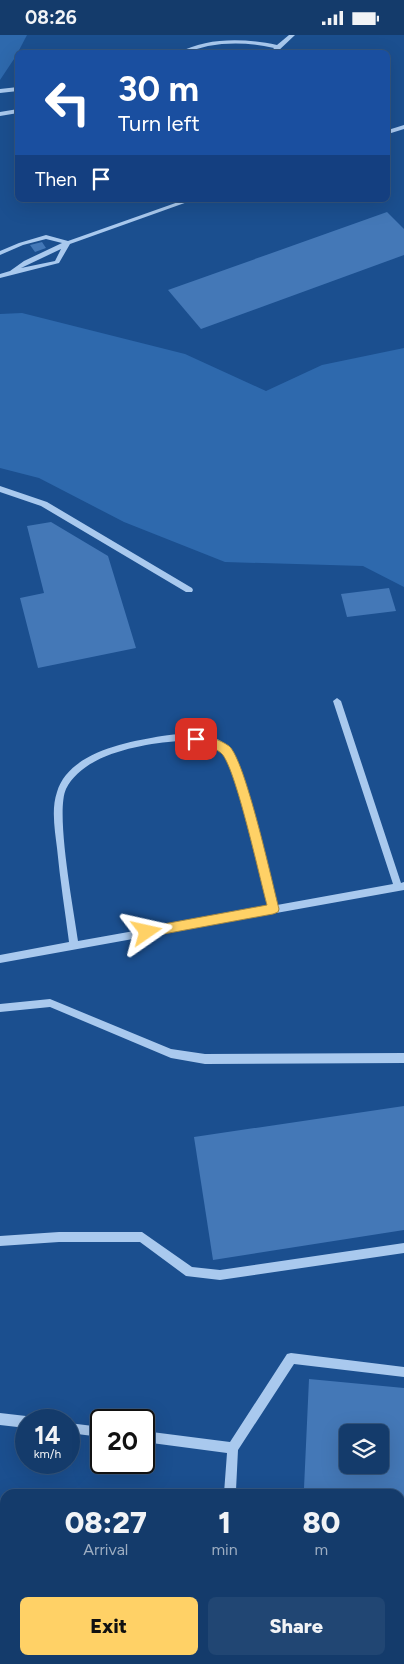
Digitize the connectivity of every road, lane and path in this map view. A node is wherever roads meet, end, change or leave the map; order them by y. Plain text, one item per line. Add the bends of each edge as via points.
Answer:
1 (292, 35) edge
2 (278, 47) junction
3 (190, 50) edge
4 (275, 50) edge
5 (15, 89) edge
6 (0, 91) edge
7 (15, 111) edge
8 (0, 113) edge
9 (404, 127) edge
10 (390, 131) edge
11 (184, 202) edge
12 (68, 243) junction
13 (9, 251) junction
14 (0, 253) edge
15 (24, 262) junction
16 (13, 271) junction
17 (0, 276) edge
18 (0, 489) edge
19 (189, 590) dead end
20 (338, 701) dead end
21 (401, 887) edge
22 (273, 909) junction
23 (74, 945) junction
24 (0, 959) edge
25 (0, 1008) edge
26 (404, 1058) edge
27 (0, 1241) edge
28 (404, 1248) edge
29 (404, 1373) edge
30 (0, 1419) edge
31 (15, 1421) edge
32 (155, 1438) edge
33 (233, 1448) junction
34 (230, 1489) edge

1 - 2 street
2 - 3 street via 237,41
2 - 4 street
5 - 6 street
7 - 8 street
9 - 10 street
11 - 12 street
12 - 13 street via 46,237
12 - 15 street
12 - 16 street via 57,262
13 - 14 street
13 - 15 street
15 - 16 street
16 - 17 street
18 - 19 street via 44,504
20 - 21 street
21 - 22 street
22 - 23 street
22 - 23 street via 238,775 226,750 208,741 184,737 157,741 89,760 73,773 60,793 58,817
23 - 24 street
25 - 26 street via 50,1003 171,1053 205,1059
27 - 28 street via 142,1237 190,1272 220,1275
29 - 33 street via 291,1358
30 - 31 street
32 - 33 street
33 - 34 street

